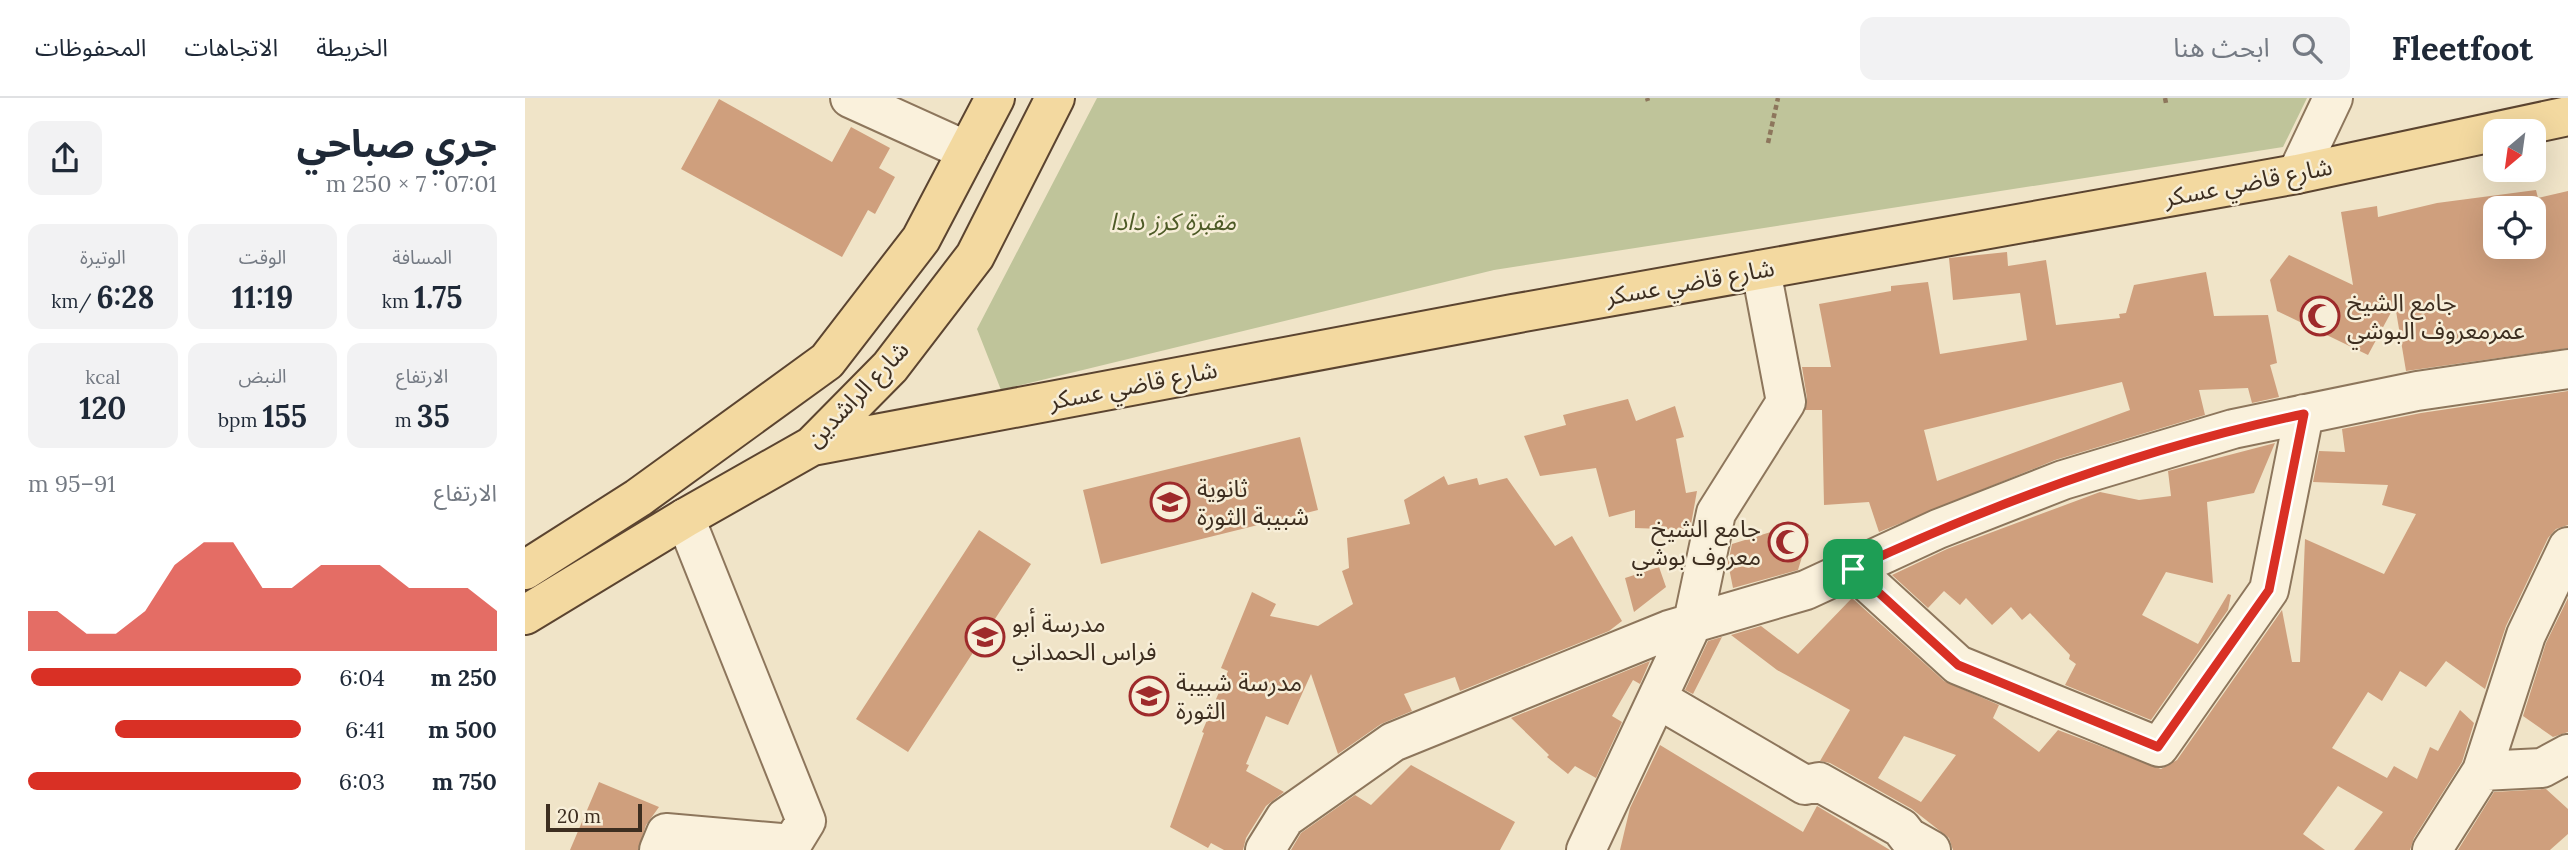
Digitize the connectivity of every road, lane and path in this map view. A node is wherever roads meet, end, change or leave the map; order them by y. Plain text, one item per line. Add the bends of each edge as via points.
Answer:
1 (850, 98) edge
2 (995, 98) edge
3 (1055, 98) edge
4 (1778, 98) edge
5 (2333, 98) edge
6 (2568, 116) edge
7 (1768, 143) dead end
8 (967, 151) junction
9 (2297, 174) junction
10 (1761, 270) junction
11 (2568, 369) edge
12 (2304, 414) junction
13 (812, 446) junction
14 (685, 518) junction
15 (2568, 547) edge
16 (1853, 569) junction
17 (525, 570) edge
18 (525, 615) edge
19 (1693, 622) junction
20 (1658, 699) junction
21 (2568, 754) edge
22 (2483, 771) junction
23 (659, 850) edge
24 (1265, 850) edge
25 (1586, 850) edge
26 (1931, 850) edge
27 (2432, 850) edge

1 - 8 street
2 - 8 main road, شارع الراشدين
3 - 13 main road, شارع الراشدين via 975,256 890,367
4 - 7 path
5 - 9 street
6 - 9 main road, شارع قاضي عسكر
8 - 17 main road, شارع الراشدين via 921,239 827,361 638,498
9 - 10 main road, شارع قاضي عسكر
10 - 13 main road, شارع قاضي عسكر
10 - 19 street via 1786,402 1716,513
11 - 12 street via 2417,391
12 - 16 street via 2233,429 2063,480 1938,529
12 - 16 street via 2269,590 2158,747 1958,665
13 - 14 main road, شارع الراشدين
14 - 18 main road, شارع الراشدين
14 - 23 street via 806,821 792,844 666,833
15 - 22 street via 2526,635
16 - 19 street via 1806,590
19 - 20 street
19 - 24 street via 1393,742 1285,818
20 - 25 street
20 - 26 street via 1805,785 1819,782
21 - 22 street via 2542,768
22 - 27 street

